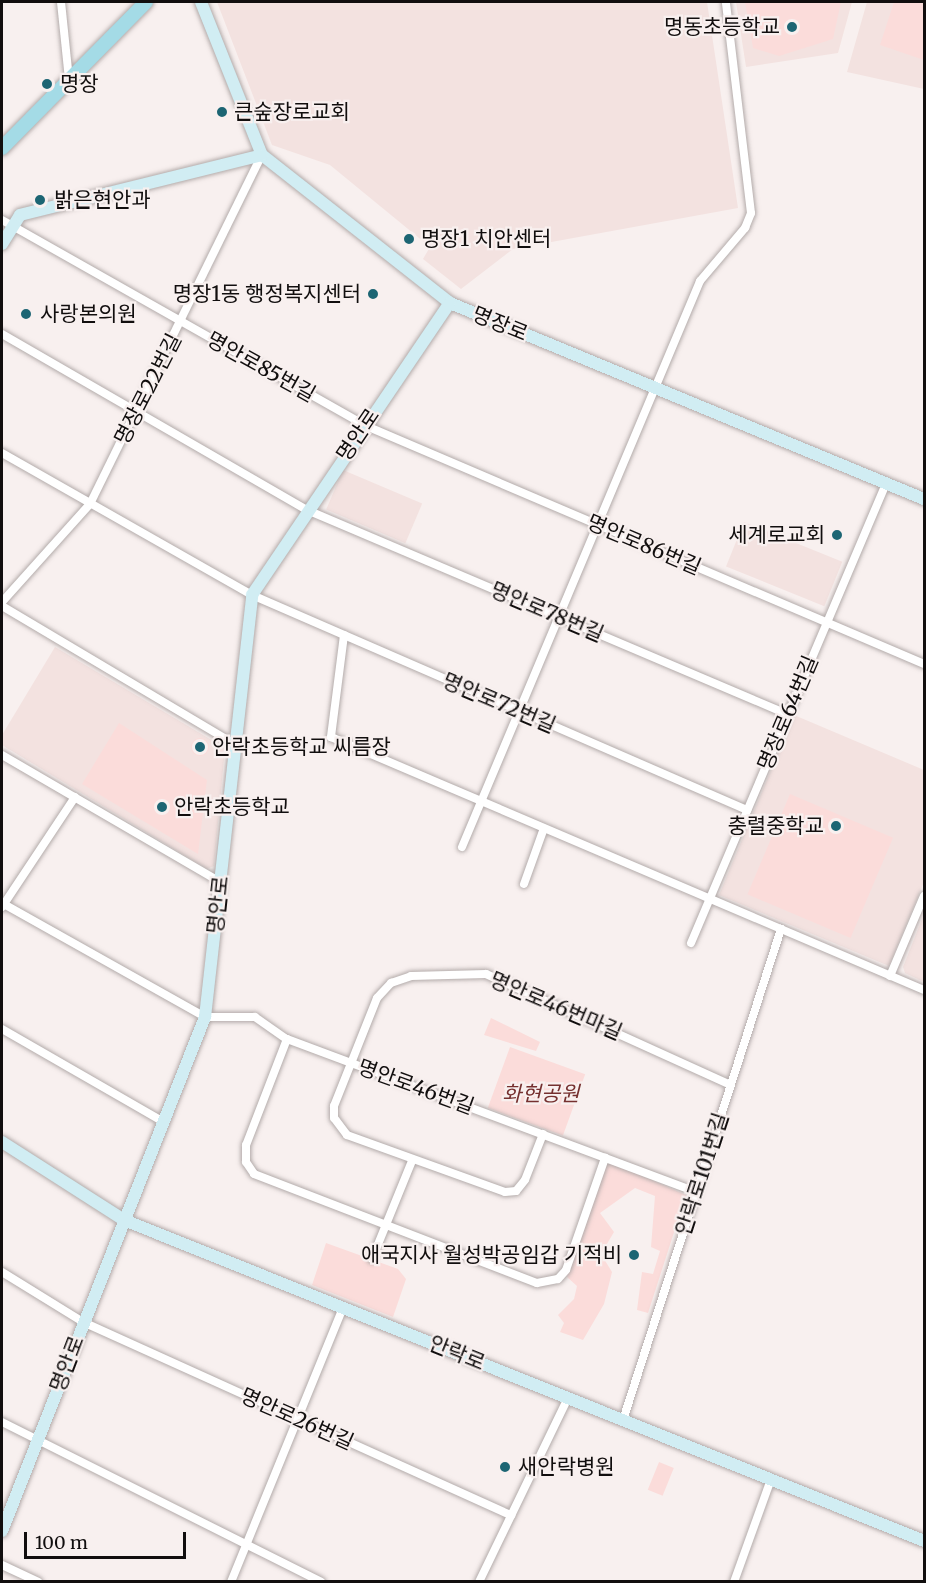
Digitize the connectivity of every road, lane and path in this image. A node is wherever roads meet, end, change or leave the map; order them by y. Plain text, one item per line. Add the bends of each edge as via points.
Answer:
1 (61, 2) edge
2 (146, 2) edge
3 (201, 2) edge
4 (726, 2) edge
5 (69, 80) junction
6 (2, 148) edge
7 (262, 155) junction
8 (2, 220) edge
9 (11, 229) junction
10 (2, 244) edge
11 (450, 303) junction
12 (181, 323) junction
13 (2, 334) edge
14 (655, 388) junction
15 (136, 412) junction
16 (364, 425) junction
17 (2, 453) edge
18 (886, 483) junction
19 (924, 499) edge
20 (90, 504) junction
21 (308, 510) junction
22 (598, 525) junction
23 (252, 595) junction
24 (2, 604) edge
25 (559, 617) junction
26 (826, 622) junction
27 (344, 635) junction
28 (924, 664) edge
29 (519, 711) junction
30 (787, 714) junction
31 (233, 743) junction
32 (2, 755) edge
33 (75, 797) junction
34 (482, 801) junction
35 (747, 810) junction
36 (544, 828) junction
37 (462, 847) dead end
38 (220, 882) junction
39 (524, 884) dead end
40 (924, 896) edge
41 (709, 898) junction
42 (2, 905) edge
43 (781, 929) junction
44 (691, 943) dead end
45 (890, 976) junction
46 (924, 990) edge
47 (205, 1017) junction
48 (2, 1029) edge
49 (287, 1039) junction
50 (351, 1063) junction
51 (731, 1085) junction
52 (164, 1122) junction
53 (543, 1134) junction
54 (2, 1142) edge
55 (605, 1158) junction
56 (412, 1161) junction
57 (696, 1192) junction
58 (124, 1220) junction
59 (386, 1223) junction
60 (372, 1259) dead end
61 (2, 1272) edge
62 (343, 1308) junction
63 (83, 1322) junction
64 (568, 1398) junction
65 (298, 1419) junction
66 (623, 1420) junction
67 (2, 1422) edge
68 (37, 1440) junction
69 (771, 1479) junction
70 (511, 1515) junction
71 (2, 1531) edge
72 (924, 1540) edge
73 (247, 1544) junction
74 (2, 1565) edge
75 (38, 1581) edge
76 (231, 1581) edge
77 (321, 1581) edge
78 (479, 1581) edge
79 (734, 1581) edge

1 - 5 street
2 - 5 main road
3 - 7 main road
4 - 14 street via 751,213 745,228 700,280
5 - 6 main road
7 - 9 main road via 20,214
7 - 11 main road, 명장로
7 - 12 street, 명장로22번길
8 - 9 street, 명안로85번길
9 - 10 main road
9 - 12 street, 명안로85번길
11 - 14 main road, 명장로
11 - 16 main road, 명안로
12 - 15 street, 명장로22번길
12 - 16 street, 명안로85번길
13 - 15 street, 명안로78번길
14 - 18 main road, 명장로
14 - 22 street
15 - 20 street, 명장로22번길
15 - 21 street, 명안로78번길
16 - 21 main road, 명안로
16 - 22 street, 명안로86번길
17 - 20 street, 명안로72번길
18 - 19 main road, 명장로
18 - 26 street, 명장로64번길
20 - 23 street, 명안로72번길
20 - 24 street, 명장로22번길
21 - 23 main road, 명안로
21 - 25 street, 명안로78번길
22 - 25 street
22 - 26 street, 명안로86번길
23 - 27 street, 명안로72번길
23 - 31 main road, 명안로
24 - 31 street
25 - 29 street
25 - 30 street, 명안로78번길
26 - 28 street, 명안로86번길
26 - 30 street, 명장로64번길
27 - 29 street, 명안로72번길
27 - 34 street via 331,737
29 - 34 street
29 - 35 street, 명안로72번길
30 - 35 street, 명장로64번길
31 - 38 main road, 명안로
32 - 33 street
33 - 38 street
33 - 42 street
34 - 36 street
34 - 37 street
35 - 41 street, 명장로64번길
36 - 39 street
36 - 41 street
38 - 47 main road, 명안로
40 - 45 street
41 - 43 street
41 - 44 street, 명장로64번길
42 - 47 street
43 - 45 street
43 - 51 street, 안락로101번길
45 - 46 street
47 - 49 street, 명안로46번길 via 255,1017
47 - 52 main road, 명안로
48 - 52 street
49 - 50 street, 명안로46번길
49 - 59 street via 246,1145 246,1162 261,1178
50 - 51 street, 명안로46번마길 via 377,998 391,983 411,976 473,973 502,978
50 - 53 street, 명안로46번길
50 - 56 street, 명안로46번마길 via 334,1106 338,1126 347,1135
51 - 57 street, 안락로101번길
52 - 58 main road, 명안로
53 - 55 street, 명안로46번길
53 - 56 street via 516,1191 495,1191
54 - 58 main road, 안락로
55 - 57 street, 명안로46번길
55 - 59 street via 566,1270 549,1283
56 - 59 street
57 - 66 street, 안락로101번길
58 - 62 main road, 안락로
58 - 63 main road, 명안로
59 - 60 street
61 - 63 street, 명안로26번길
62 - 64 main road, 안락로
62 - 65 street
63 - 65 street, 명안로26번길
63 - 68 main road, 명안로
64 - 66 main road, 안락로
64 - 70 street
65 - 70 street, 명안로26번길
65 - 73 street
66 - 69 main road, 안락로
67 - 68 street
68 - 71 main road, 명안로
68 - 73 street
69 - 72 main road, 안락로
69 - 79 street
70 - 78 street
73 - 76 street
73 - 77 street
74 - 75 street

